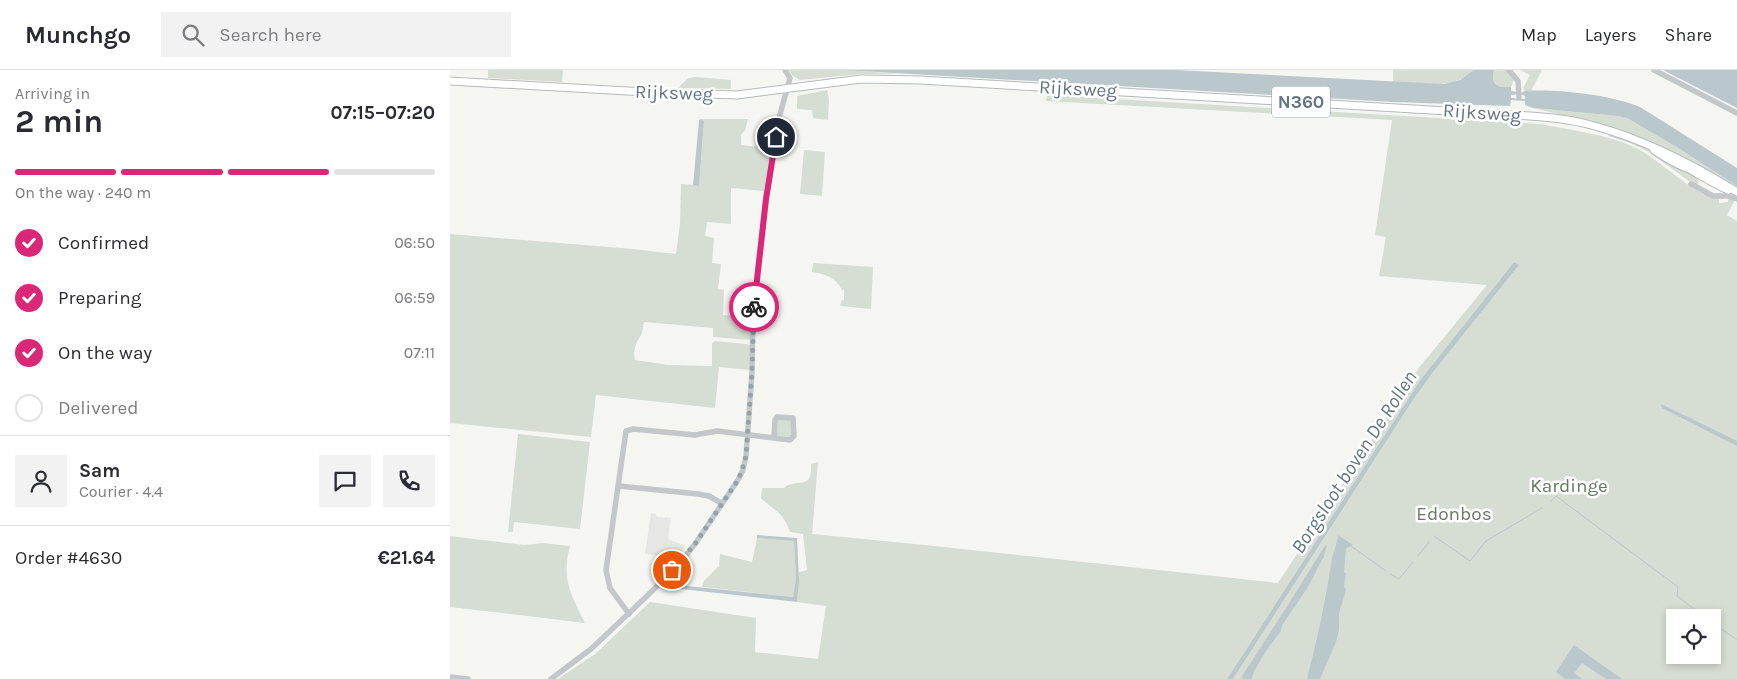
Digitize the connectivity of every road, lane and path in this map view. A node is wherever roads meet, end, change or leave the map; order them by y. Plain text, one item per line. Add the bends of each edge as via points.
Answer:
1 (785, 70) edge
2 (1509, 70) edge
3 (1655, 70) edge
4 (450, 80) edge
5 (788, 88) junction
6 (1519, 97) dead end
7 (1737, 113) edge
8 (1706, 176) junction
9 (1691, 184) dead end
10 (1699, 189) junction
11 (1737, 193) edge
12 (1737, 199) edge
13 (747, 435) junction
14 (774, 438) junction
15 (619, 486) junction
16 (721, 503) junction
17 (629, 614) junction
18 (450, 677) edge
19 (468, 679) edge
20 (551, 679) edge

1 - 5 street via 790,78
2 - 6 street via 1518,81
3 - 7 street
4 - 5 main road, Rijksweg / N360 via 737,95
5 - 8 main road, Rijksweg / N360 via 861,79 920,80 1515,114 1590,125 1643,143 1677,165
5 - 13 street via 779,118 759,257
8 - 10 street
8 - 11 main road, Rijksweg / N360
9 - 10 street
10 - 12 street via 1712,196
13 - 14 street
13 - 15 street via 716,431 695,435 630,429 626,431
13 - 16 street via 742,470
14 - 14 street via 790,440 794,436 793,418 777,417
15 - 16 street via 698,494
15 - 17 street via 606,570 610,588
16 - 17 street via 690,551
17 - 20 street via 592,649
18 - 19 street

